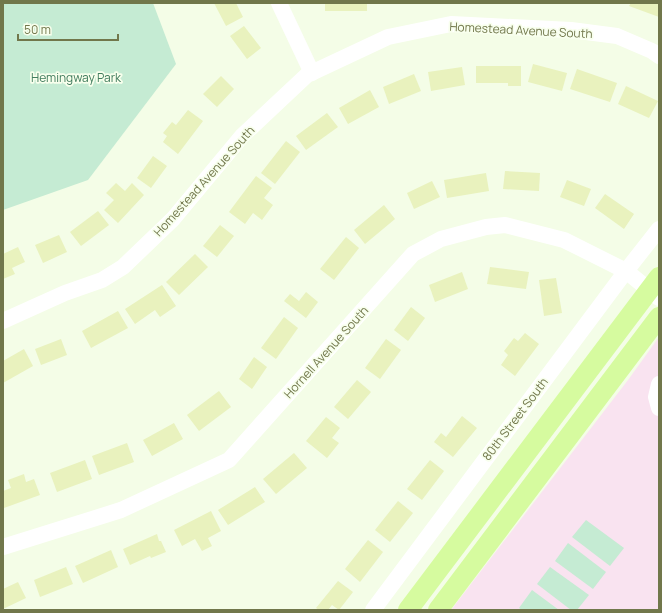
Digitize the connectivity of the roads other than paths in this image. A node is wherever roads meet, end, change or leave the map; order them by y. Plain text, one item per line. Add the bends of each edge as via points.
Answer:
1 (279, 3) edge
2 (659, 56) edge
3 (312, 73) junction
4 (659, 229) edge
5 (626, 271) junction
6 (656, 288) edge
7 (659, 317) edge
8 (3, 321) edge
9 (659, 384) edge
10 (659, 408) edge
11 (3, 547) edge
12 (373, 610) edge
13 (408, 610) edge
14 (438, 610) edge

1 - 3 street
2 - 3 street, Homestead Avenue South via 617,36 571,30 451,24 388,37
3 - 8 street, Homestead Avenue South via 242,136 173,219 123,267 102,280 65,293
4 - 5 street, 80th Street South
5 - 6 street, Hornell Avenue South
5 - 11 street, Hornell Avenue South via 564,240 505,224 441,239 413,254 229,460 122,510
5 - 12 street, 80th Street South
6 - 13 main road
7 - 14 main road
9 - 10 street via 656,397

